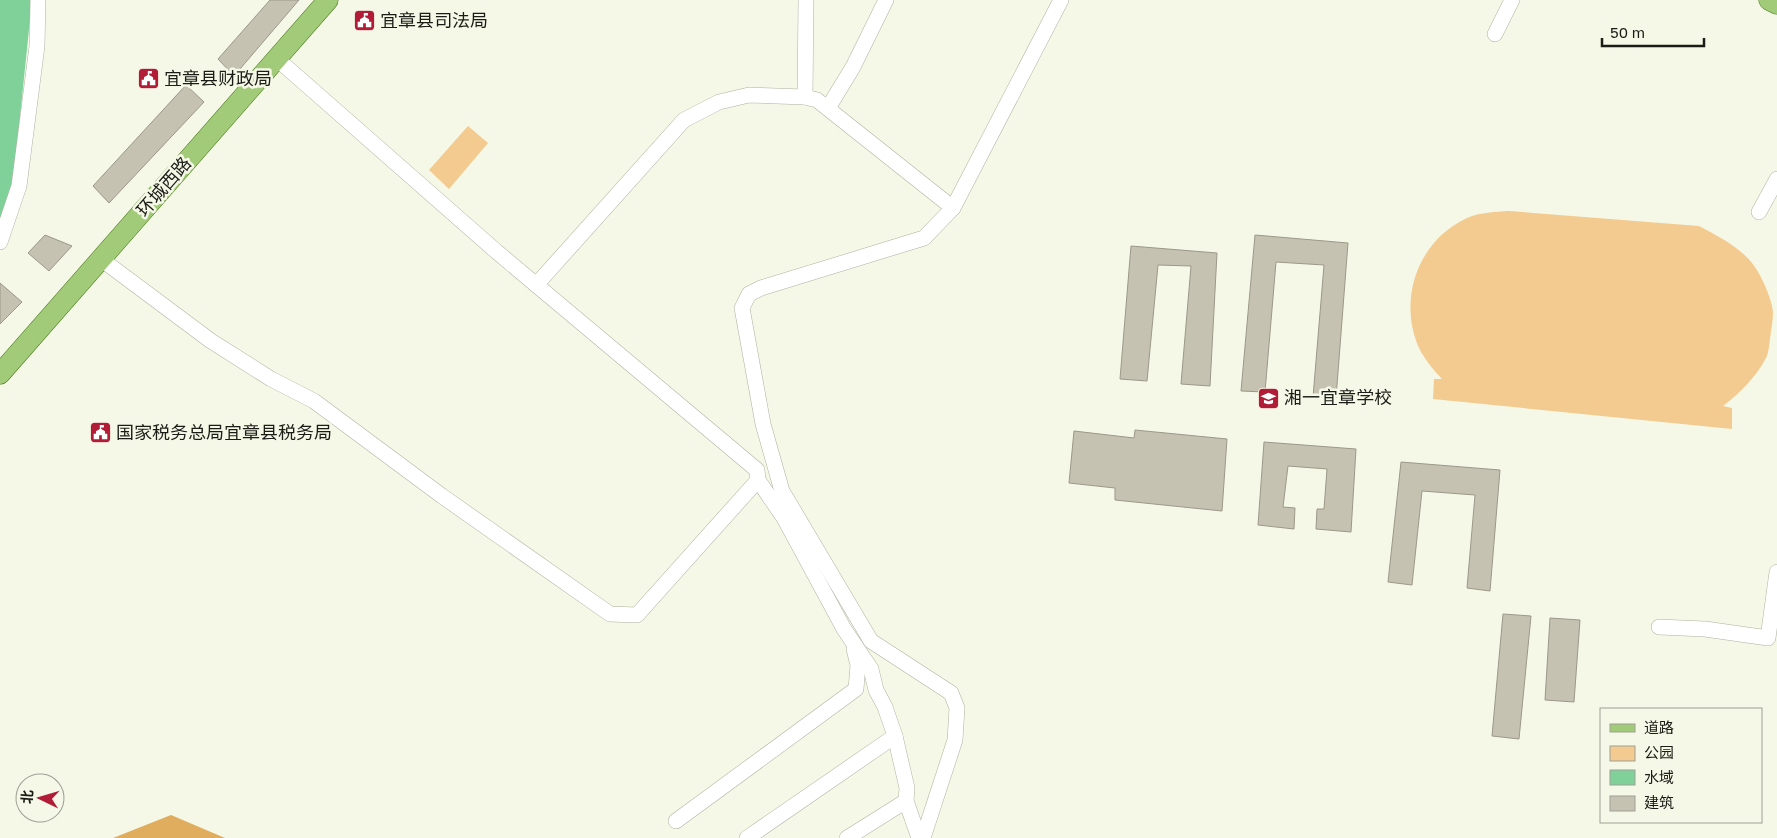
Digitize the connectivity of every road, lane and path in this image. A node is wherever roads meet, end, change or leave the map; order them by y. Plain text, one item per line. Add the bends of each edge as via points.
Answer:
1 (38, 0) edge
2 (328, 0) edge
3 (806, 0) edge
4 (886, 0) edge
5 (1061, 0) edge
6 (1512, 0) edge
7 (1769, 0) edge
8 (1777, 4) edge
9 (1496, 34) dead end
10 (276, 58) junction
11 (805, 97) junction
12 (828, 108) junction
13 (1777, 179) edge
14 (952, 208) junction
15 (1759, 212) dead end
16 (0, 242) edge
17 (100, 259) junction
18 (536, 285) junction
19 (0, 374) edge
20 (758, 480) junction
21 (1777, 572) edge
22 (1659, 627) dead end
23 (852, 640) junction
24 (895, 736) junction
25 (906, 801) junction
26 (676, 821) dead end
27 (747, 838) edge
28 (847, 838) edge
29 (921, 838) edge

1 - 16 street via 37,46 18,186
2 - 10 main road, 环城西路
3 - 11 street
4 - 12 street via 853,67
5 - 14 street
6 - 9 street
7 - 8 main road
10 - 17 main road, 环城西路
10 - 18 street
11 - 12 street
11 - 18 street via 748,95 719,102 684,120
12 - 14 street
13 - 15 street
14 - 29 street via 924,238 760,288 749,294 742,308 763,424 782,491 871,640 951,693 957,708 955,740
17 - 19 main road, 环城西路
17 - 20 street via 211,341 314,401 610,614 637,615
18 - 20 street via 757,470
20 - 23 street via 784,518
21 - 22 street via 1768,638 1705,629
23 - 24 street via 871,669
23 - 26 street via 858,665 856,688
24 - 25 street via 907,788
24 - 27 street
25 - 28 street
25 - 29 street

